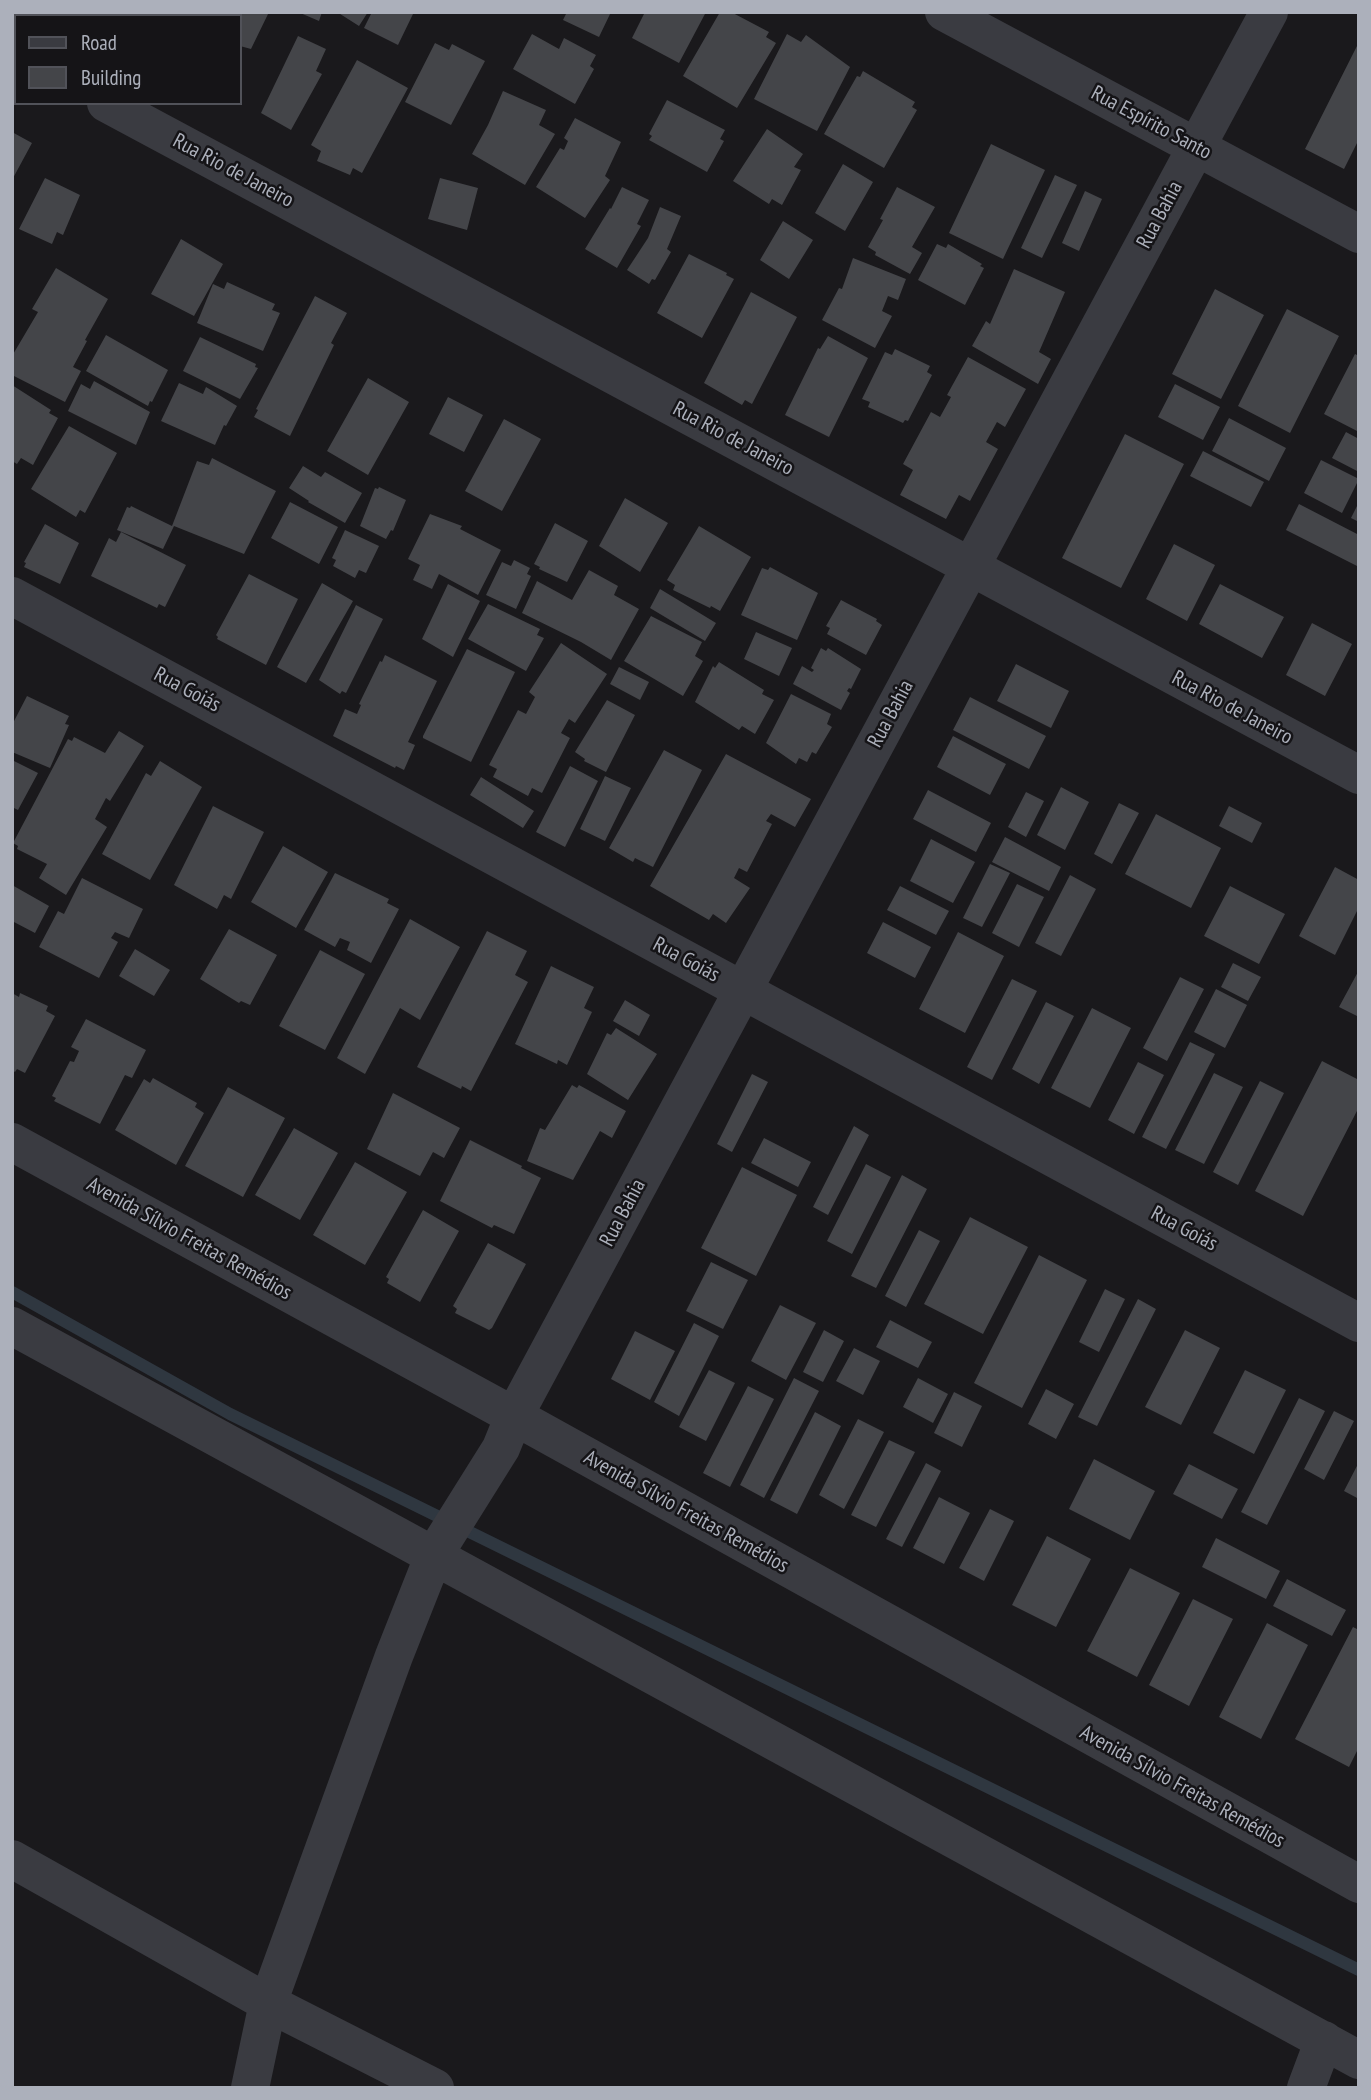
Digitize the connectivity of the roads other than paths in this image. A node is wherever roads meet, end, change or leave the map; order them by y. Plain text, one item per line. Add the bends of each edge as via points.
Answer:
1 (944, 12) edge
2 (1269, 12) edge
3 (110, 105) edge
4 (1196, 147) junction
5 (1359, 234) edge
6 (970, 567) junction
7 (12, 596) edge
8 (1359, 775) edge
9 (743, 990) junction
10 (12, 1142) edge
11 (1359, 1323) edge
12 (12, 1326) edge
13 (508, 1432) junction
14 (442, 1544) junction
15 (12, 1859) edge
16 (1359, 1884) edge
17 (268, 2003) junction
18 (1324, 2040) junction
19 (1359, 2060) edge
20 (250, 2088) edge
21 (435, 2088) edge
22 (1306, 2088) edge

1 - 4 street, Rua Espírito Santo
2 - 4 street, Rua Bahia
3 - 6 street, Rua Rio de Janeiro
4 - 5 street, Rua Espírito Santo
4 - 6 street, Rua Bahia
6 - 8 street, Rua Rio de Janeiro
6 - 9 street, Rua Bahia
7 - 9 street, Rua Goiás
9 - 11 street, Rua Goiás
9 - 13 street, Rua Bahia
10 - 13 street, Avenida Sílvio Freitas Remédios
12 - 14 street
13 - 14 street, Rua Bahia
13 - 16 street, Avenida Sílvio Freitas Remédios
14 - 17 street, Rua Bahia via 394,1656
14 - 18 street
15 - 17 street
17 - 20 street, Rua Bahia
17 - 21 street
18 - 19 street
18 - 22 street

